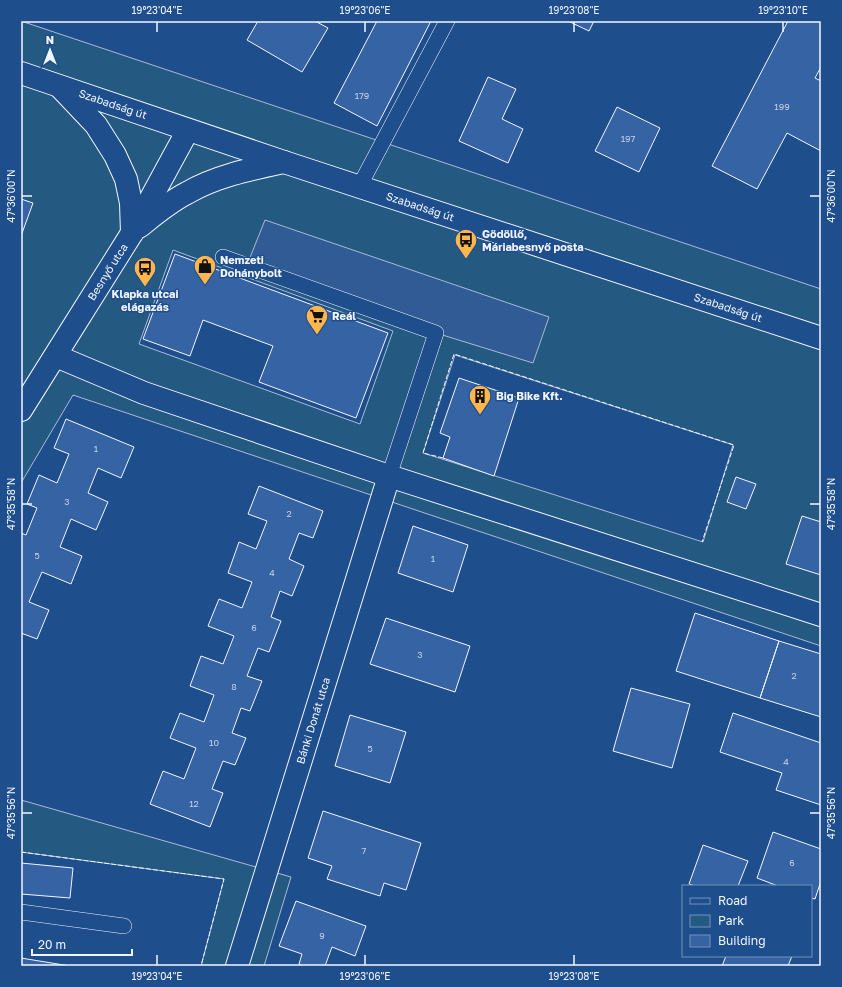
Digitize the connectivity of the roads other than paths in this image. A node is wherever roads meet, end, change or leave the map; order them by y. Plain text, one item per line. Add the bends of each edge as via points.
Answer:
1 (447, 21) edge
2 (21, 73) edge
3 (60, 87) junction
4 (188, 130) junction
5 (284, 162) junction
6 (359, 187) junction
7 (132, 233) junction
8 (223, 257) dead end
9 (821, 338) edge
10 (56, 356) junction
11 (21, 410) edge
12 (390, 476) junction
13 (821, 615) edge
14 (21, 912) edge
15 (124, 926) dead end
16 (237, 966) edge

1 - 6 lane
2 - 3 street, Szabadság út
3 - 4 street, Szabadság út
3 - 7 street via 96,125 115,155 126,180
4 - 5 street, Szabadság út
4 - 7 street, Besnyő utca
5 - 6 street, Szabadság út
5 - 7 street via 240,172 187,192
6 - 9 street, Szabadság út
7 - 10 street, Besnyő utca
8 - 12 lane via 436,333
10 - 11 street, Besnyő utca
10 - 12 street via 144,393
12 - 13 street
12 - 16 street, Bánki Donát utca
14 - 15 lane

